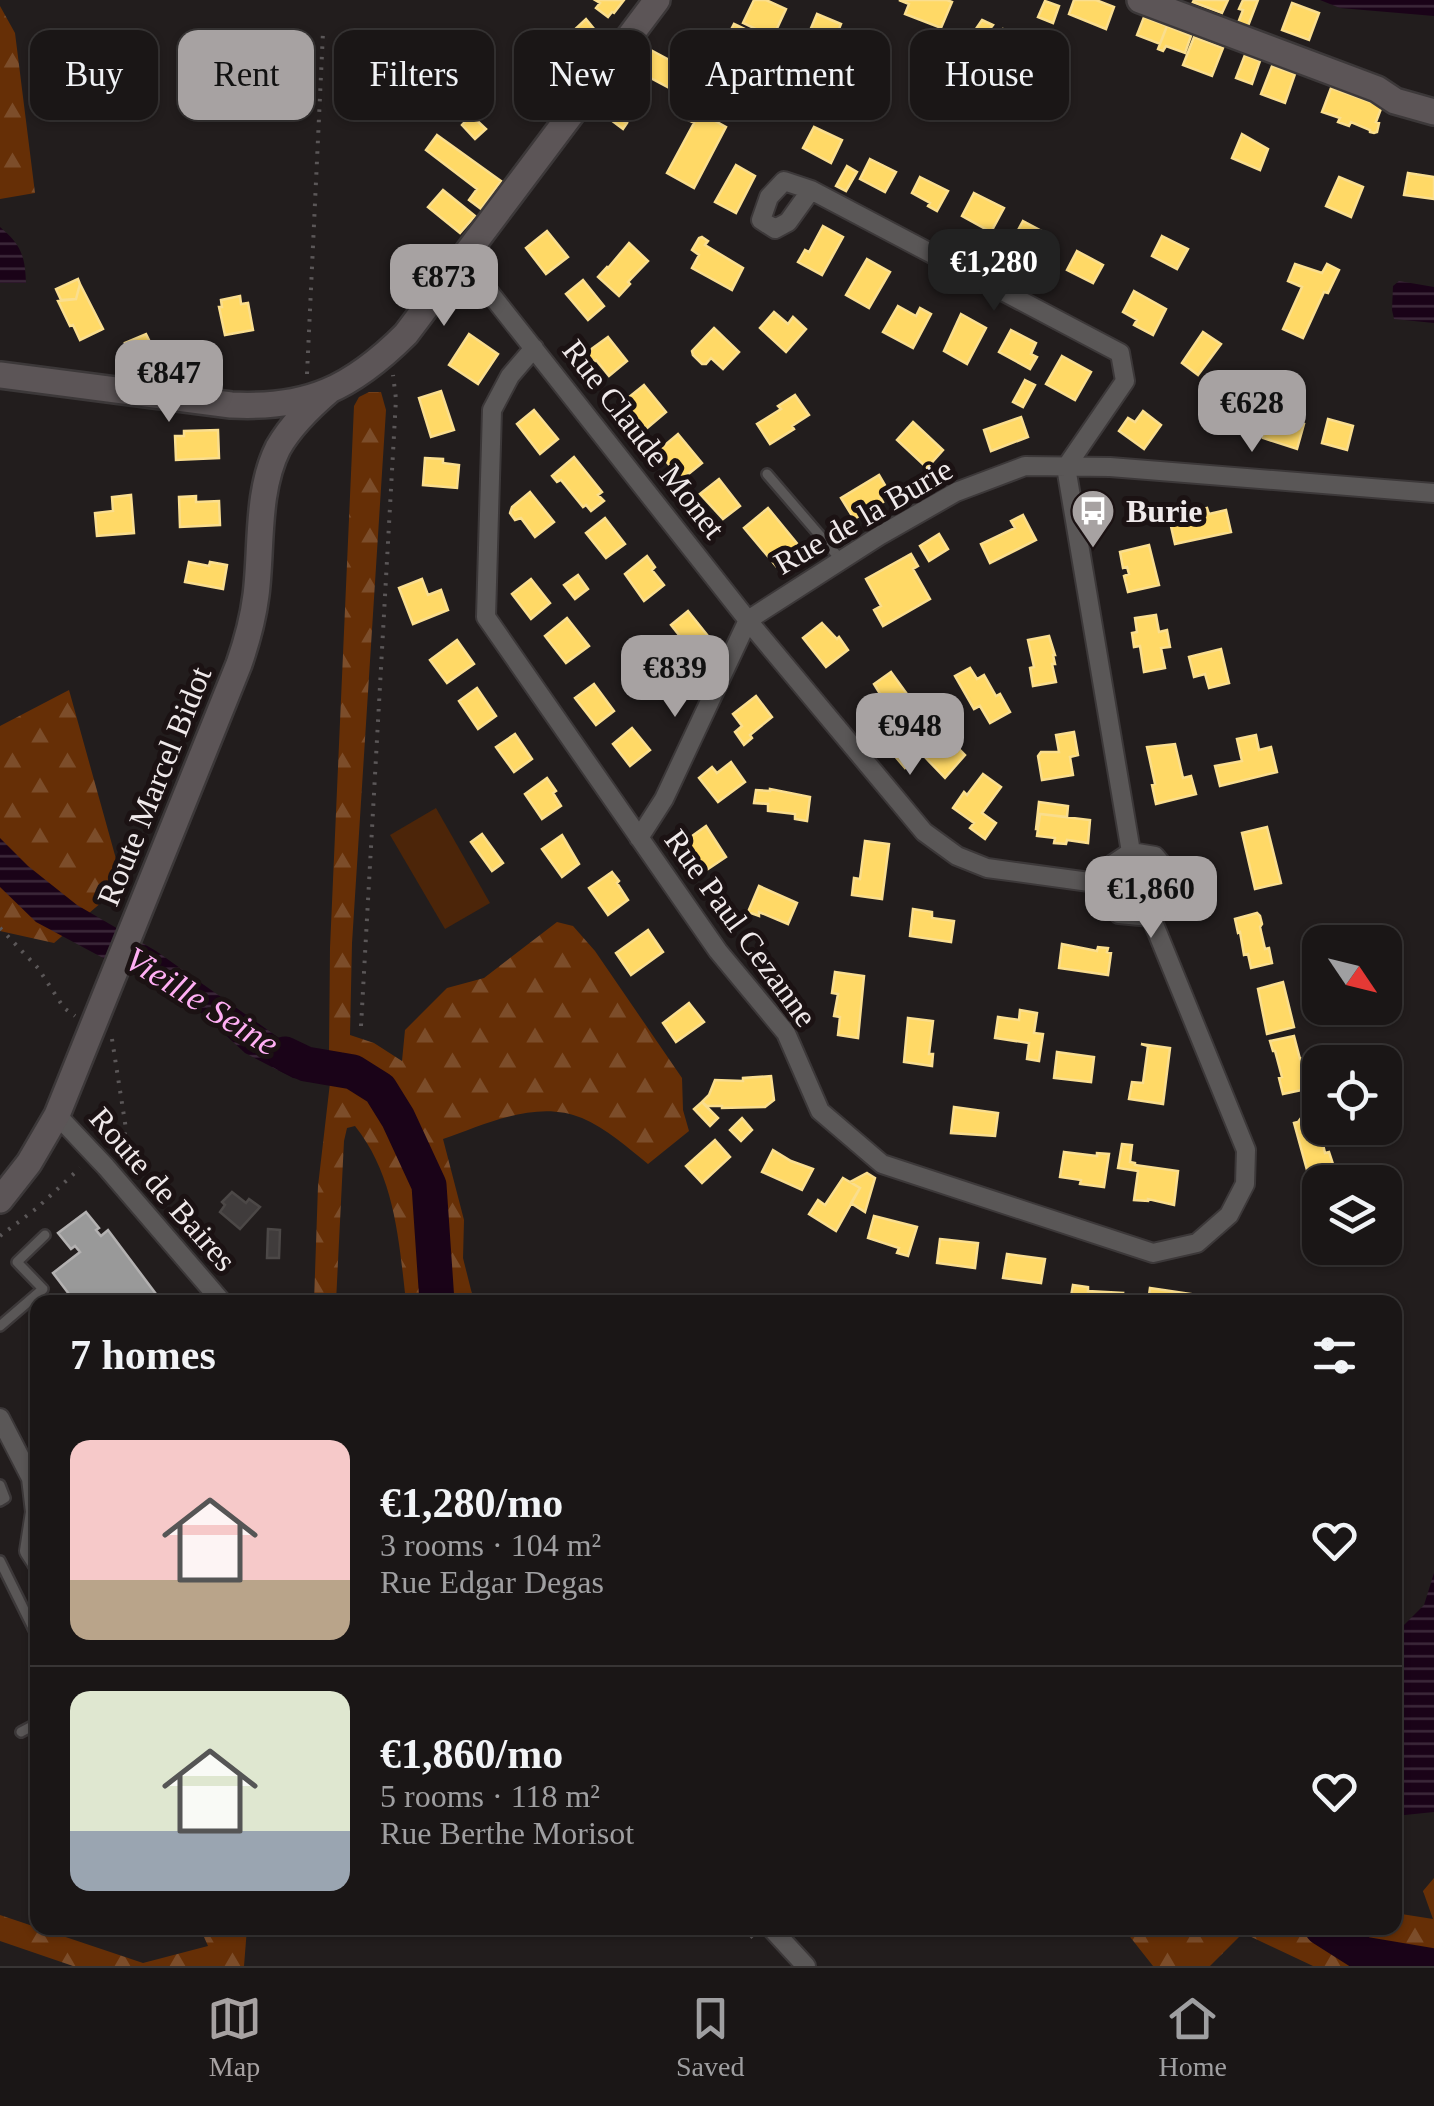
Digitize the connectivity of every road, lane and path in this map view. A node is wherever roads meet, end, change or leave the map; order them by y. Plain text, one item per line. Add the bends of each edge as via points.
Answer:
1 (657, 0) edge
2 (1140, 0) edge
3 (323, 32) dead end
4 (1434, 112) edge
5 (811, 190) dead end
6 (463, 258) junction
7 (534, 348) junction
8 (385, 355) junction
9 (0, 375) edge
10 (318, 394) junction
11 (1066, 466) junction
12 (767, 474) dead end
13 (1434, 493) edge
14 (841, 560) junction
15 (748, 620) junction
16 (639, 838) junction
17 (1131, 852) junction
18 (1104, 884) junction
19 (1152, 917) junction
20 (361, 1026) dead end
21 (58, 1115) junction
22 (94, 1154) junction
23 (0, 1200) edge
24 (44, 1235) dead end
25 (0, 1236) edge
26 (36, 1295) edge
27 (216, 1295) edge
28 (30, 1300) edge
29 (0, 1326) edge
30 (0, 1418) edge
31 (30, 1471) edge
32 (0, 1485) edge
33 (0, 1501) edge
34 (0, 1561) edge
35 (30, 1622) edge
36 (30, 1728) edge
37 (22, 1732) dead end
38 (777, 1935) edge
39 (806, 1966) edge

1 - 6 street
2 - 4 street
3 - 10 path
5 - 11 street via 1120,353 1125,381
6 - 7 street, Rue Claude Monet
6 - 8 street
7 - 15 street, Rue Claude Monet
7 - 16 street, Rue Paul Cezanne via 492,410 486,617
8 - 10 street
8 - 20 path via 396,399
9 - 10 street via 231,405 274,406
10 - 21 street, Route Marcel Bidot via 271,465 245,646
11 - 13 street, Rue de la Burie
11 - 14 street, Rue de la Burie via 1025,466 956,492
11 - 17 street
12 - 14 lane
14 - 15 street, Rue de la Burie
15 - 16 street
15 - 18 street, Rue Claude Monet via 924,832 987,868
16 - 19 street, Rue Paul Cezanne via 786,1033 820,1111 882,1164 1153,1253 1197,1243 1228,1216 1246,1184 1246,1150
17 - 18 street via 1112,864
17 - 19 street via 1155,856 1171,875 1169,900
18 - 19 street via 1119,914
21 - 22 street, Route de Baires
21 - 23 street, Route Marcel Bidot
22 - 25 path
22 - 27 street, Route de Baires
24 - 26 lane via 17,1262 43,1289
28 - 29 lane
30 - 31 street
32 - 33 lane
34 - 35 lane
36 - 37 lane
38 - 39 street

